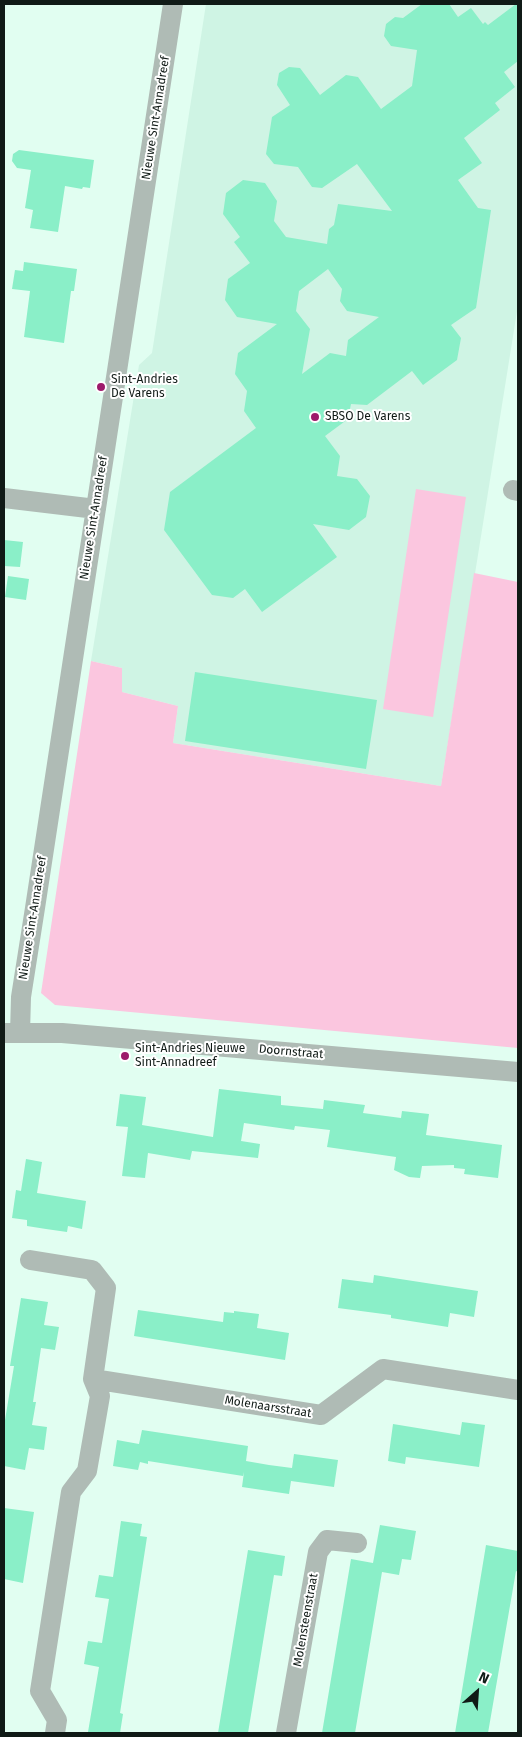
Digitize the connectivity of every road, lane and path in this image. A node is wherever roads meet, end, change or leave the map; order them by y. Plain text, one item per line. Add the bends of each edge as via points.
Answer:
1 (173, 4) edge
2 (4, 498) edge
3 (96, 509) junction
4 (12, 1033) edge
5 (518, 1072) edge
6 (30, 1260) dead end
7 (93, 1379) junction
8 (518, 1390) edge
9 (357, 1543) dead end
10 (55, 1733) edge
11 (286, 1733) edge

1 - 3 street, Nieuwe Sint-Annadreef
2 - 3 street
3 - 4 street, Nieuwe Sint-Annadreef via 21,997
4 - 5 street, Doornstraat via 62,1033
6 - 7 street via 92,1270 106,1288
7 - 8 street, Molenaarsstraat via 321,1415 383,1369
7 - 10 street via 100,1396 87,1471 71,1492 40,1692 57,1720
9 - 11 street, Molensteenstraat via 327,1540 318,1552

